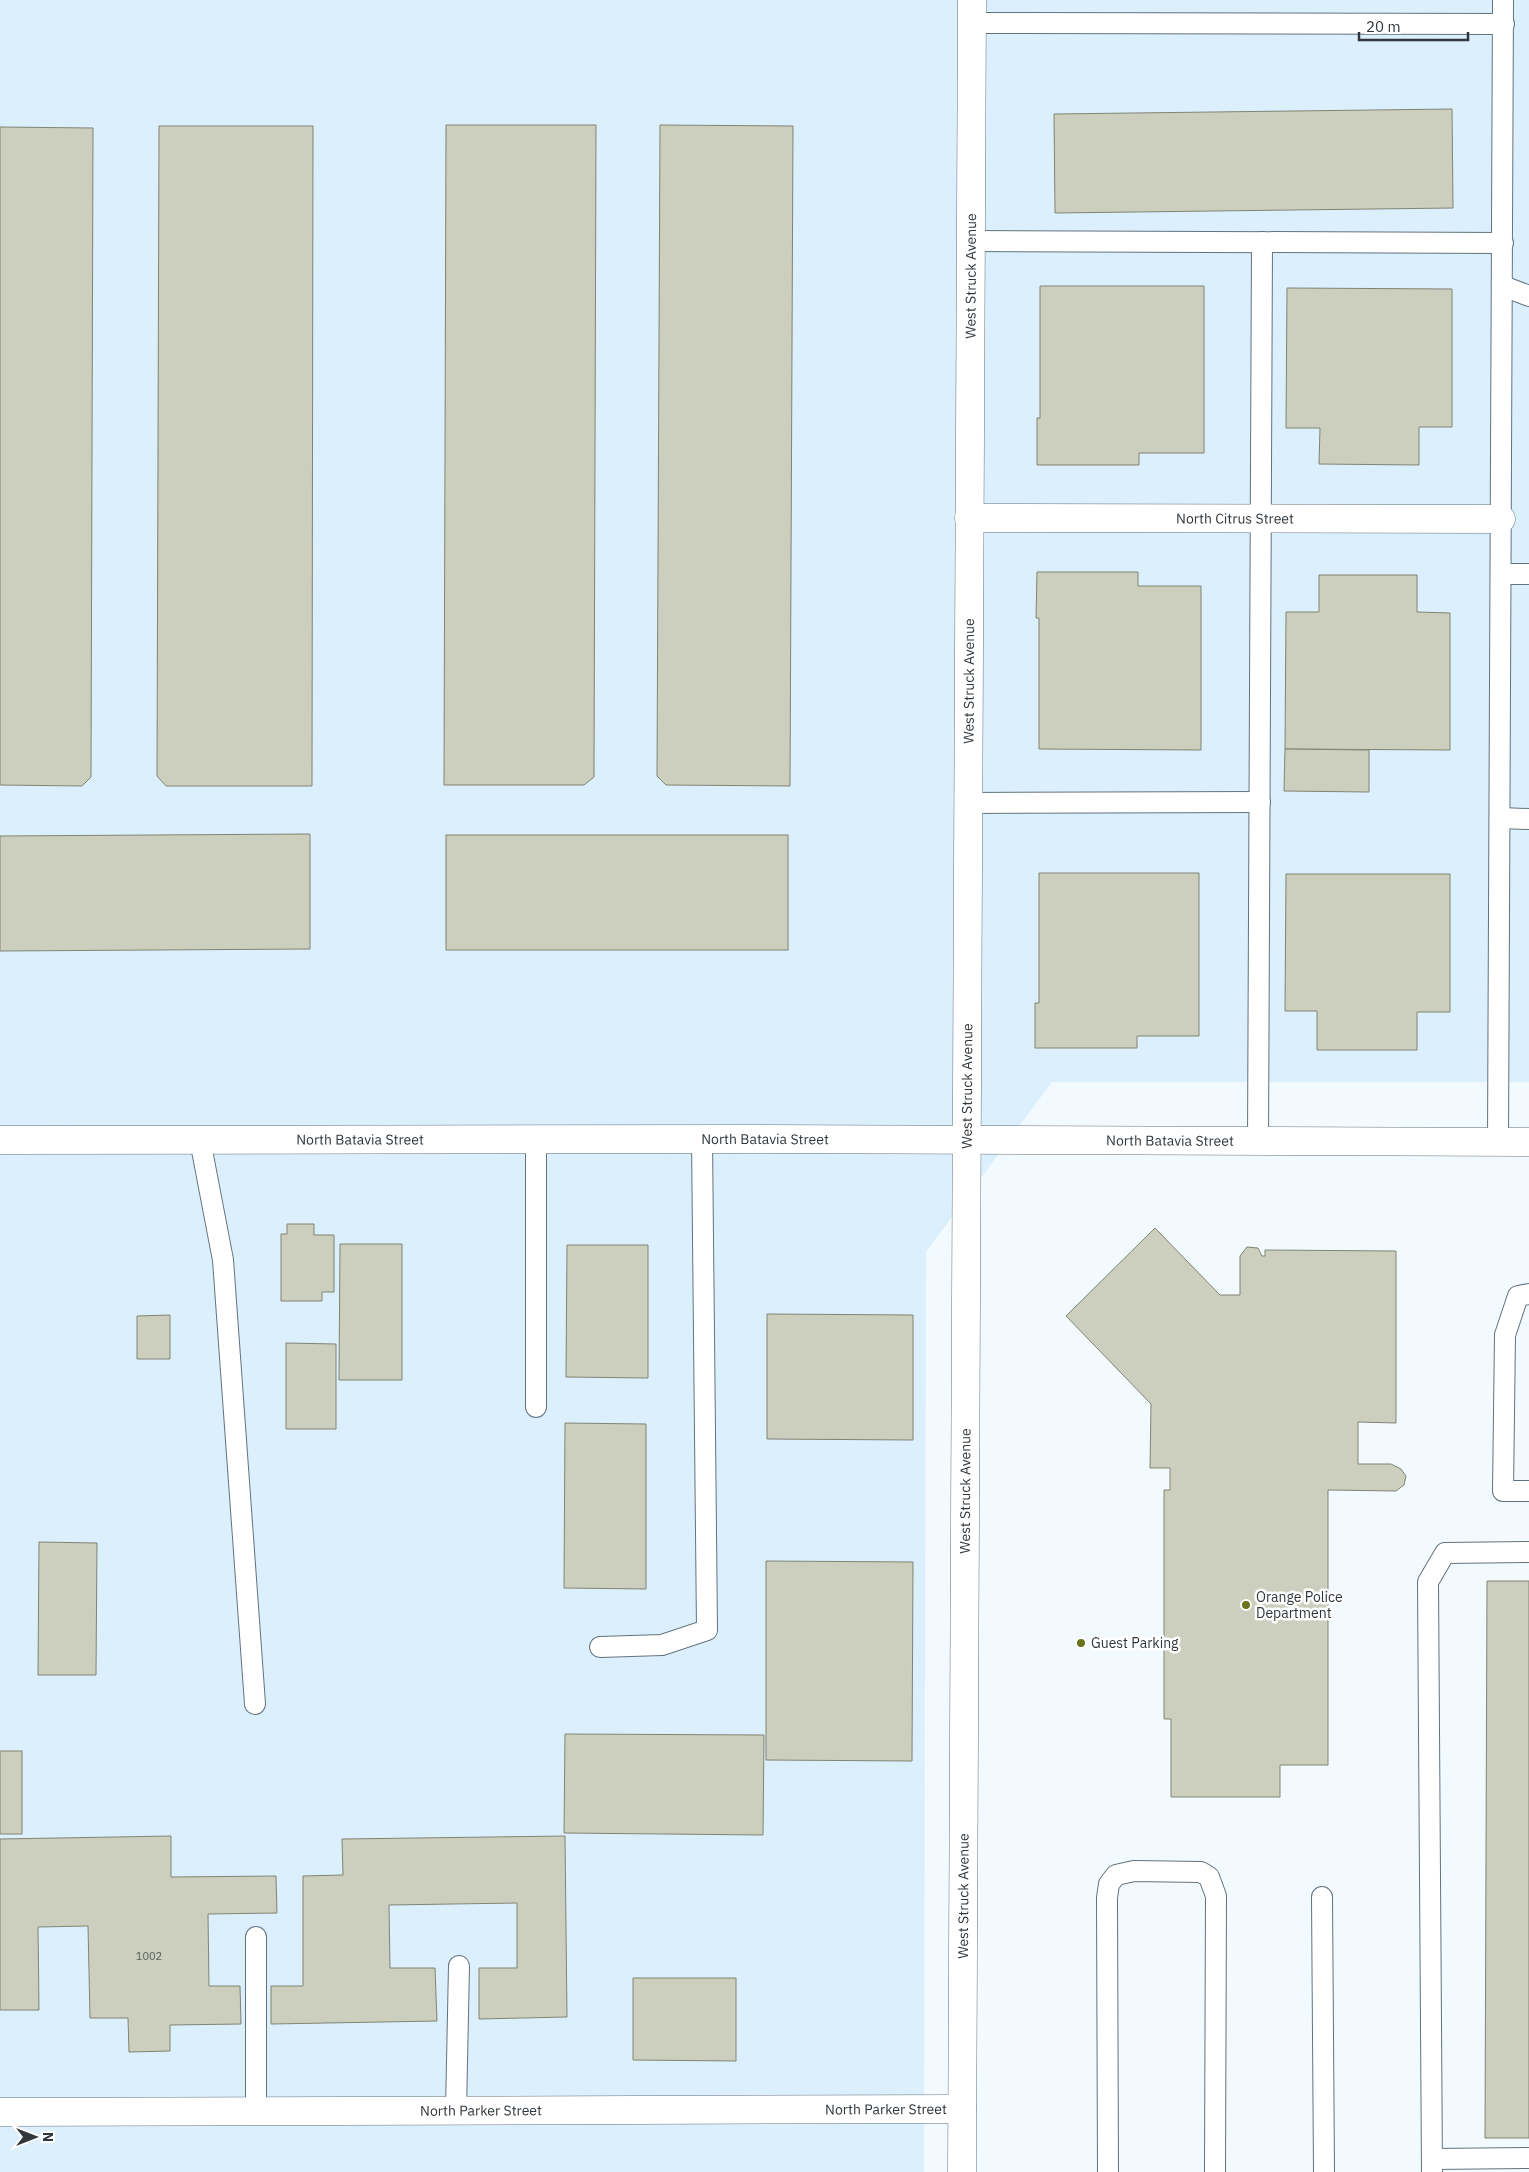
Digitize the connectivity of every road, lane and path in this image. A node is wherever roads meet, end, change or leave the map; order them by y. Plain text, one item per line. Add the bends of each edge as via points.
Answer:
1 (1503, 0) edge
2 (972, 11) edge
3 (1504, 24) junction
4 (970, 241) junction
5 (1262, 242) junction
6 (1503, 242) junction
7 (1503, 286) junction
8 (1529, 296) edge
9 (969, 518) junction
10 (1260, 518) junction
11 (1502, 519) junction
12 (1501, 574) junction
13 (1529, 574) edge
14 (1260, 802) junction
15 (968, 803) junction
16 (1500, 818) junction
17 (1529, 818) edge
18 (0, 1140) edge
19 (200, 1140) junction
20 (536, 1140) junction
21 (702, 1140) junction
22 (967, 1141) junction
23 (1258, 1142) junction
24 (1498, 1142) junction
25 (1529, 1142) edge
26 (1529, 1294) edge
27 (536, 1407) dead end
28 (1529, 1491) edge
29 (1529, 1552) edge
30 (600, 1647) dead end
31 (255, 1704) dead end
32 (1322, 1897) dead end
33 (256, 1936) dead end
34 (459, 1966) dead end
35 (962, 2109) junction
36 (256, 2111) junction
37 (456, 2111) junction
38 (0, 2112) edge
39 (1529, 2158) edge
40 (1432, 2165) edge
41 (962, 2172) edge
42 (1108, 2172) edge
43 (1215, 2172) edge
44 (1324, 2172) edge

1 - 3 lane
2 - 3 lane
2 - 4 street, West Struck Avenue
3 - 6 lane
4 - 5 lane
4 - 9 street, West Struck Avenue
5 - 6 lane
5 - 10 lane
6 - 7 lane
7 - 8 lane
7 - 11 lane
9 - 10 street, North Citrus Street
9 - 15 street, West Struck Avenue
10 - 11 street, North Citrus Street
10 - 14 lane
11 - 12 lane
12 - 13 lane
12 - 16 lane
14 - 15 lane
14 - 23 lane
15 - 22 street, West Struck Avenue
16 - 17 lane
16 - 24 lane
18 - 19 street, North Batavia Street
19 - 20 street, North Batavia Street
19 - 31 lane via 223,1260
20 - 21 street, North Batavia Street
20 - 27 lane
21 - 22 street, North Batavia Street
21 - 30 lane via 707,1630 662,1645
22 - 23 street, North Batavia Street
22 - 35 street, West Struck Avenue
23 - 24 street, North Batavia Street
24 - 25 street, North Batavia Street
26 - 28 lane via 1518,1296 1505,1335 1503,1491
29 - 40 lane via 1445,1553 1428,1582
32 - 44 lane
33 - 36 lane
34 - 37 lane
35 - 37 street, North Parker Street
35 - 41 street, West Struck Avenue
36 - 37 street, North Parker Street
36 - 38 street, North Parker Street
39 - 40 lane
42 - 43 lane via 1107,1898 1116,1875 1134,1871 1202,1872 1209,1877 1216,1896

